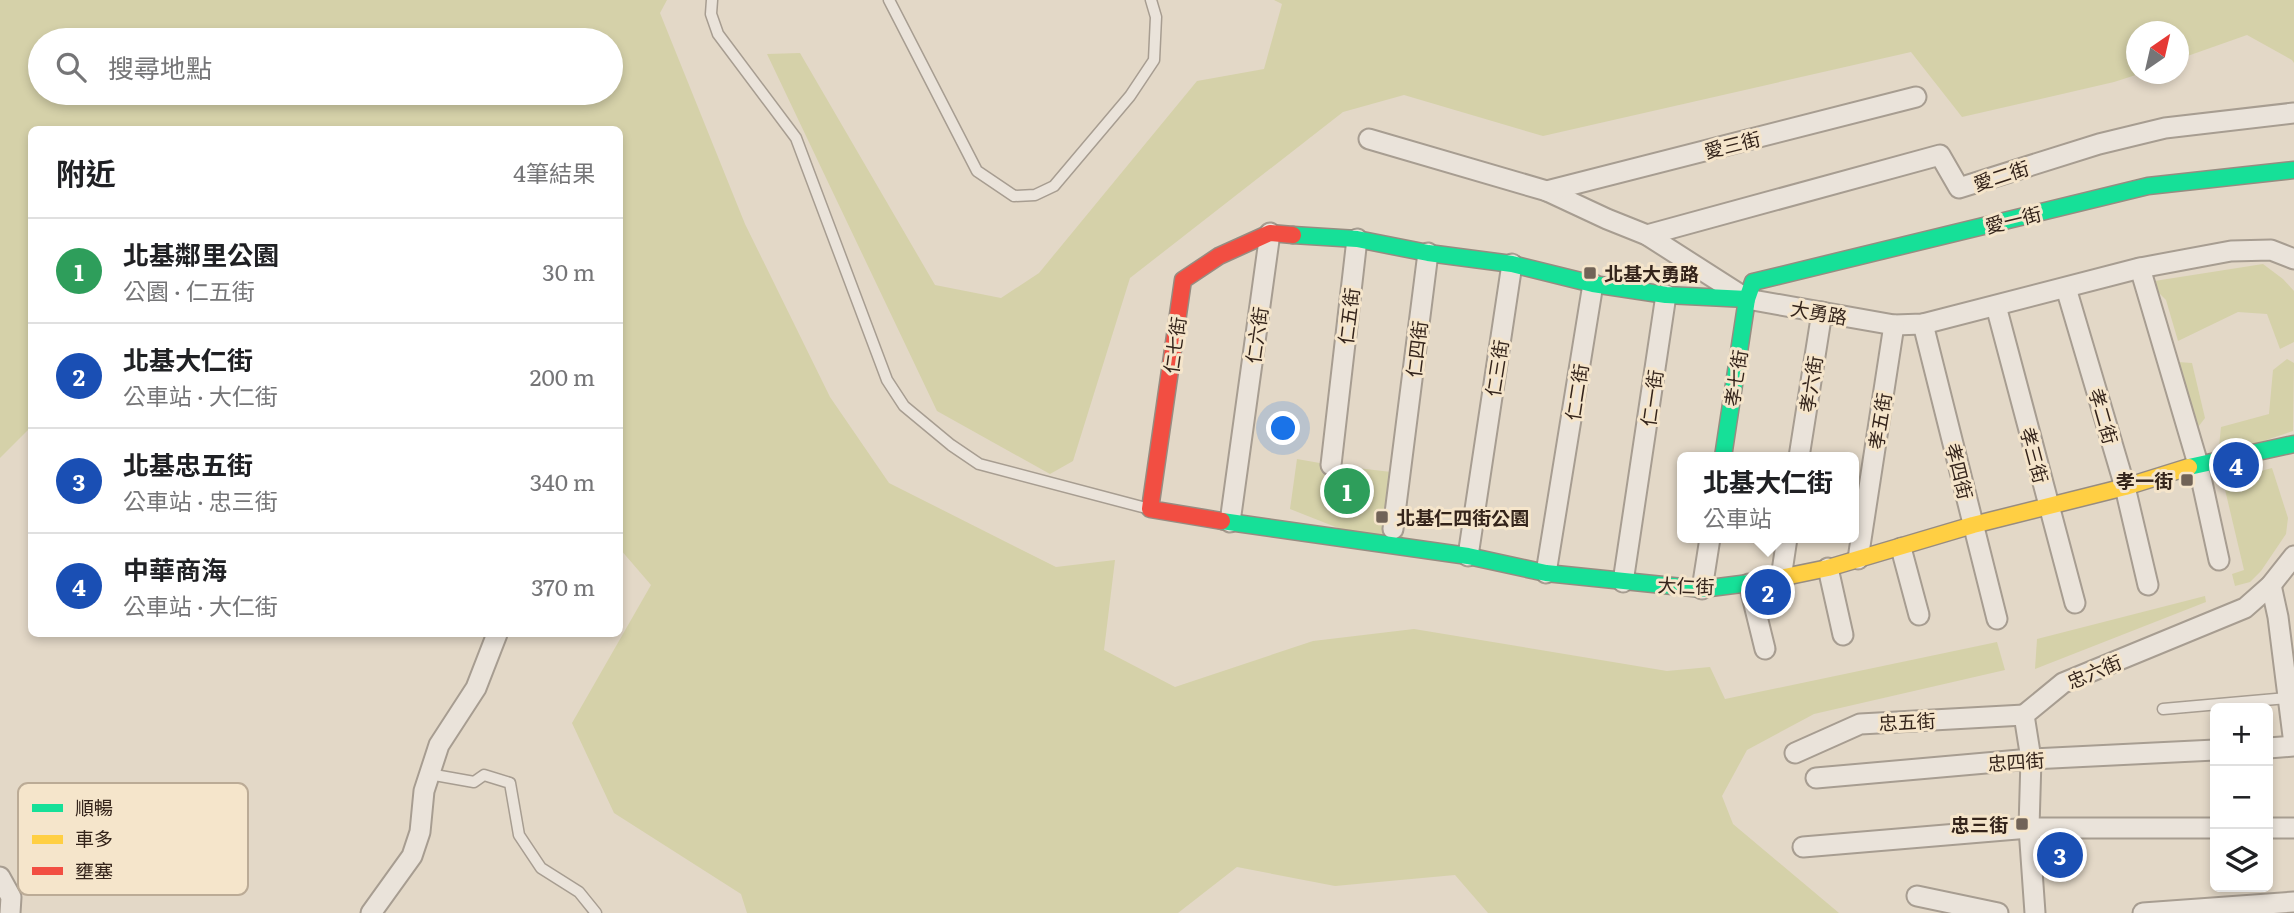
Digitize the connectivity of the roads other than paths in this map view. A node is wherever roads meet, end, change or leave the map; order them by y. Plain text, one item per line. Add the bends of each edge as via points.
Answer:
1 (712, 0) edge
2 (889, 0) edge
3 (1151, 0) edge
4 (1916, 97) dead end
5 (2294, 113) edge
6 (1369, 139) dead end
7 (2294, 170) edge
8 (1547, 191) junction
9 (1270, 233) junction
10 (1647, 235) junction
11 (1357, 239) junction
12 (1428, 253) junction
13 (2294, 259) edge
14 (1512, 264) junction
15 (2140, 268) junction
16 (1593, 284) junction
17 (2066, 288) junction
18 (1666, 295) junction
19 (1747, 299) junction
20 (1996, 306) junction
21 (1822, 312) junction
22 (1923, 324) junction
23 (1894, 325) junction
24 (2294, 444) edge
25 (1724, 452) edge
26 (1800, 452) edge
27 (2198, 464) junction
28 (1331, 465) dead end
29 (2125, 487) junction
30 (2048, 506) junction
31 (1150, 509) junction
32 (1230, 523) junction
33 (1973, 525) junction
34 (1393, 529) dead end
35 (1709, 543) edge
36 (1786, 543) edge
37 (1901, 548) junction
38 (1468, 556) junction
39 (2294, 556) edge
40 (1858, 559) junction
41 (2219, 559) dead end
42 (1828, 568) junction
43 (1546, 573) junction
44 (1781, 579) junction
45 (1623, 582) junction
46 (1749, 584) junction
47 (2148, 585) dead end
48 (2271, 585) junction
49 (1702, 589) junction
50 (2075, 603) dead end
51 (1919, 615) dead end
52 (1997, 619) dead end
53 (1843, 635) dead end
54 (496, 637) edge
55 (1765, 649) dead end
56 (2287, 698) junction
57 (2163, 709) dead end
58 (2024, 715) junction
59 (2294, 745) edge
60 (2273, 747) edge
61 (2210, 750) edge
62 (1795, 753) dead end
63 (2031, 759) junction
64 (429, 774) junction
65 (1816, 778) dead end
66 (2029, 828) junction
67 (2210, 828) edge
68 (2273, 828) edge
69 (2294, 828) edge
70 (1803, 847) dead end
71 (0, 877) edge
72 (1917, 896) dead end
73 (2294, 902) edge
74 (10, 913) edge
75 (371, 913) edge
76 (596, 913) edge
77 (1998, 913) edge
78 (2035, 913) edge
79 (2143, 913) edge

1 - 31 lane via 718,34 796,138 887,380 904,405 979,464
2 - 3 lane via 977,171 1014,196 1035,195 1054,186 1130,96 1154,60 1156,17
4 - 8 street, 愛三街
5 - 10 street, 愛二街 via 2165,128 1959,188 1940,155
6 - 8 street, 大勇路
7 - 19 street, 愛一街 via 2148,186 1753,282
8 - 10 street, 大勇路
9 - 11 street
9 - 31 street, 仁七街 via 1219,256 1183,280
9 - 32 street, 仁六街
10 - 19 street, 大勇路
11 - 12 street
11 - 28 street, 仁五街
12 - 14 street
12 - 34 street, 仁四街
13 - 15 street, 大勇路 via 2271,250 2231,251
14 - 16 street
14 - 38 street, 仁三街
15 - 17 street, 大勇路
15 - 27 street
16 - 18 street
16 - 43 street, 仁二街
17 - 20 street, 大勇路
17 - 29 street, 孝二街
18 - 19 street
18 - 45 street, 仁一街
19 - 21 street, 大勇路
19 - 25 street, 孝七街
20 - 22 street, 大勇路
20 - 30 street, 孝三街
21 - 23 street, 大勇路
21 - 26 street, 孝六街
22 - 23 street, 大勇路
22 - 33 street, 孝四街
23 - 40 street, 孝五街
24 - 27 street, 大仁街
27 - 29 street, 大仁街
27 - 41 street
29 - 30 street, 大仁街
29 - 47 street, 孝二街
30 - 33 street, 大仁街
30 - 50 street, 孝三街
31 - 32 street, 大仁街
32 - 38 street, 大仁街
33 - 37 street, 大仁街
33 - 52 street, 孝四街
35 - 49 street
36 - 44 street
37 - 40 street, 大仁街
37 - 51 street
38 - 43 street, 大仁街
39 - 48 street, 忠六街
40 - 42 street, 大仁街
42 - 44 street, 大仁街
42 - 53 street
43 - 45 street, 大仁街
44 - 46 street, 大仁街
45 - 49 street, 大仁街
46 - 49 street, 大仁街
46 - 55 street
48 - 56 street
48 - 58 street, 忠六街 via 2245,608 2063,683
54 - 64 street via 476,688 439,745
56 - 57 lane
56 - 59 street
58 - 62 street, 忠五街 via 1860,724
58 - 63 street
59 - 60 street
61 - 63 street, 忠四街
63 - 65 street, 忠四街
63 - 66 street
64 - 75 street via 412,856
64 - 76 lane via 474,782 485,775 510,783 519,835 541,868 579,892
66 - 67 street
66 - 70 street
66 - 78 street
68 - 69 street
71 - 74 street via 11,897
72 - 77 street
73 - 79 street

